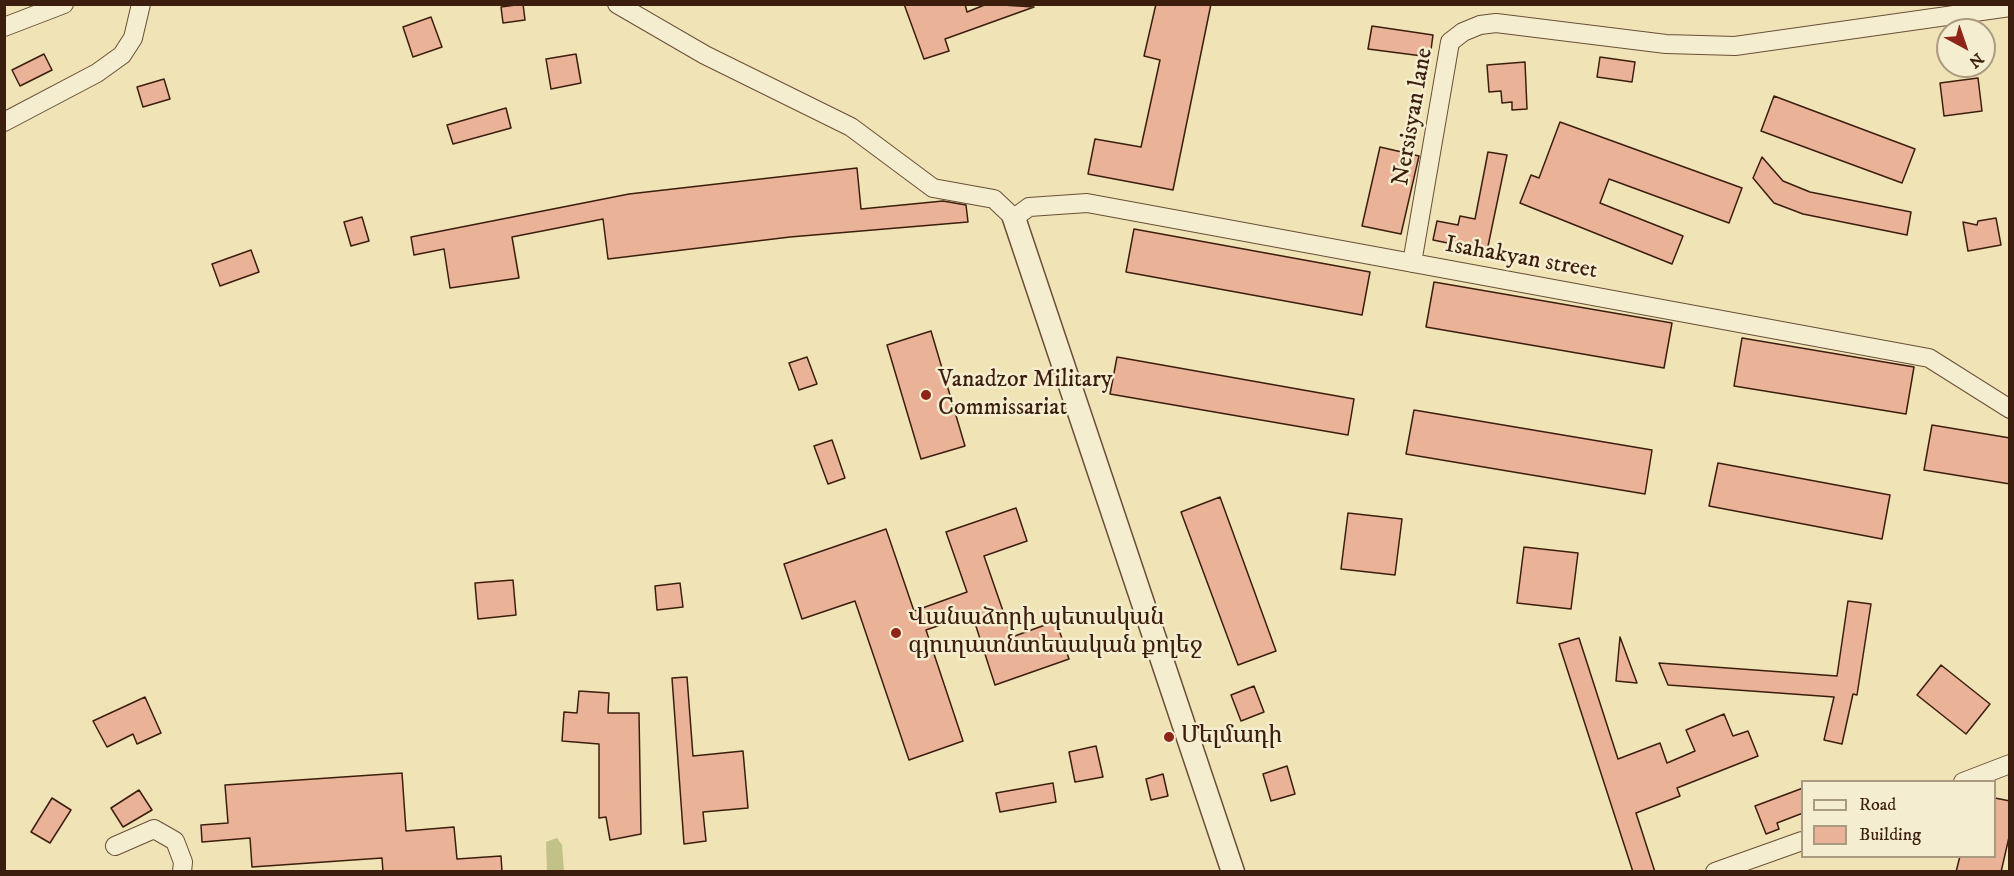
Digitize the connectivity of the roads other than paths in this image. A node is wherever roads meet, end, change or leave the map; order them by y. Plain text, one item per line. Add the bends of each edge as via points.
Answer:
1 (64, 4) edge
2 (141, 4) edge
3 (617, 4) edge
4 (2010, 8) edge
5 (4, 27) edge
6 (4, 122) edge
7 (1014, 218) junction
8 (1412, 263) junction
9 (2010, 409) edge
10 (2010, 764) edge
11 (1968, 780) edge
12 (1801, 842) edge
13 (115, 846) dead end
14 (183, 872) edge
15 (1233, 872) edge
16 (1716, 872) edge

1 - 5 street
2 - 6 street via 133,38 123,55
3 - 7 street via 705,55 851,127 933,188 994,199
4 - 8 street, Nersisyan lane via 1735,46 1666,44 1496,23 1463,32 1450,42
7 - 8 street, Isahakyan street via 1029,207 1087,203
7 - 15 street
8 - 9 street, Isahakyan street via 1929,358
10 - 11 street
12 - 16 street
13 - 14 street via 154,829 175,841

